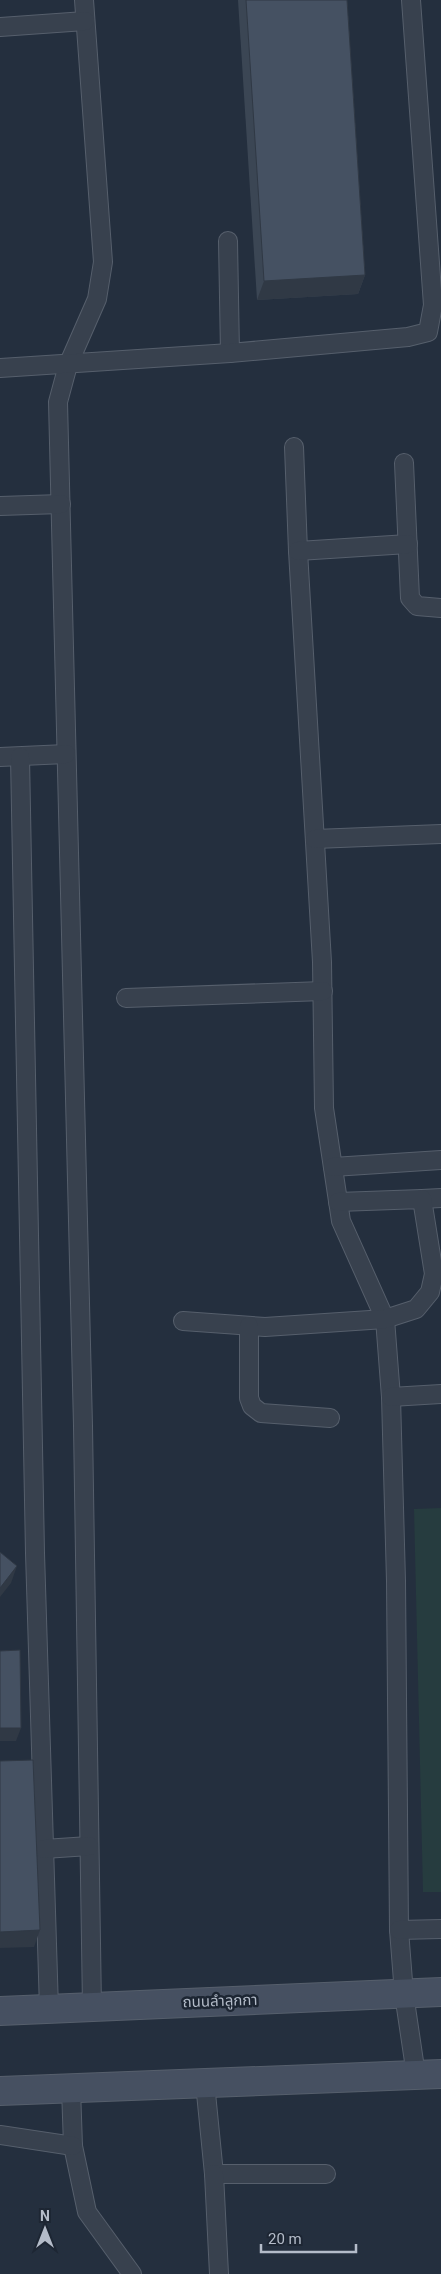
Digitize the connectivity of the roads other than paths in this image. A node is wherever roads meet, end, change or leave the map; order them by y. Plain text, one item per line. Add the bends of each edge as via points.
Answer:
1 (84, 0) edge
2 (411, 0) edge
3 (85, 21) junction
4 (0, 27) edge
5 (228, 241) dead end
6 (230, 352) junction
7 (68, 364) junction
8 (0, 368) edge
9 (294, 447) dead end
10 (404, 463) dead end
11 (61, 504) junction
12 (0, 506) edge
13 (408, 544) junction
14 (298, 551) junction
15 (441, 608) edge
16 (66, 754) junction
17 (0, 757) edge
18 (20, 757) junction
19 (441, 834) edge
20 (315, 839) junction
21 (323, 991) junction
22 (126, 998) dead end
23 (441, 1160) edge
24 (333, 1167) junction
25 (441, 1198) edge
26 (422, 1199) junction
27 (338, 1202) junction
28 (385, 1319) junction
29 (183, 1321) dead end
30 (249, 1326) junction
31 (441, 1394) edge
32 (391, 1397) junction
33 (330, 1418) dead end
34 (90, 1846) junction
35 (44, 1849) junction
36 (441, 1929) edge
37 (399, 1930) junction
38 (441, 1992) edge
39 (404, 1994) junction
40 (92, 2007) junction
41 (49, 2009) junction
42 (0, 2011) edge
43 (429, 2074) edge
44 (205, 2083) junction
45 (71, 2088) junction
46 (0, 2091) edge
47 (0, 2135) edge
48 (73, 2146) junction
49 (214, 2174) junction
50 (326, 2174) dead end
51 (132, 2274) edge
52 (219, 2274) edge

1 - 3 lane
2 - 6 lane via 433,306 428,332 408,337
3 - 4 lane
3 - 7 lane via 103,262 97,299
5 - 6 lane
6 - 7 lane
7 - 8 lane
7 - 11 lane via 58,402
9 - 14 lane
10 - 13 lane
11 - 12 lane
11 - 16 lane
13 - 14 lane
13 - 15 lane via 410,598 417,606
14 - 20 lane
16 - 18 lane
16 - 34 lane
17 - 18 lane
18 - 35 lane
19 - 20 lane
20 - 21 lane
21 - 22 lane
21 - 24 lane via 324,1108
23 - 24 lane
24 - 27 lane
25 - 26 lane
26 - 27 lane
26 - 28 lane via 434,1274 430,1292 416,1309
27 - 28 lane via 341,1221
28 - 30 lane
28 - 32 lane
29 - 30 lane
30 - 33 lane via 249,1398 252,1406 261,1413
31 - 32 lane
32 - 37 lane
34 - 35 lane
34 - 40 lane
35 - 41 lane
36 - 37 lane
37 - 39 lane
38 - 39 main road, ถนนลำลูกกา
39 - 40 main road, ถนนลำลูกกา
39 - 43 lane
40 - 41 main road, ถนนลำลูกกา
41 - 42 main road, ถนนลำลูกกา
43 - 44 main road
44 - 45 main road
44 - 49 lane
45 - 46 main road
45 - 48 lane
47 - 48 lane
48 - 51 lane via 87,2212
49 - 50 lane
49 - 52 lane

